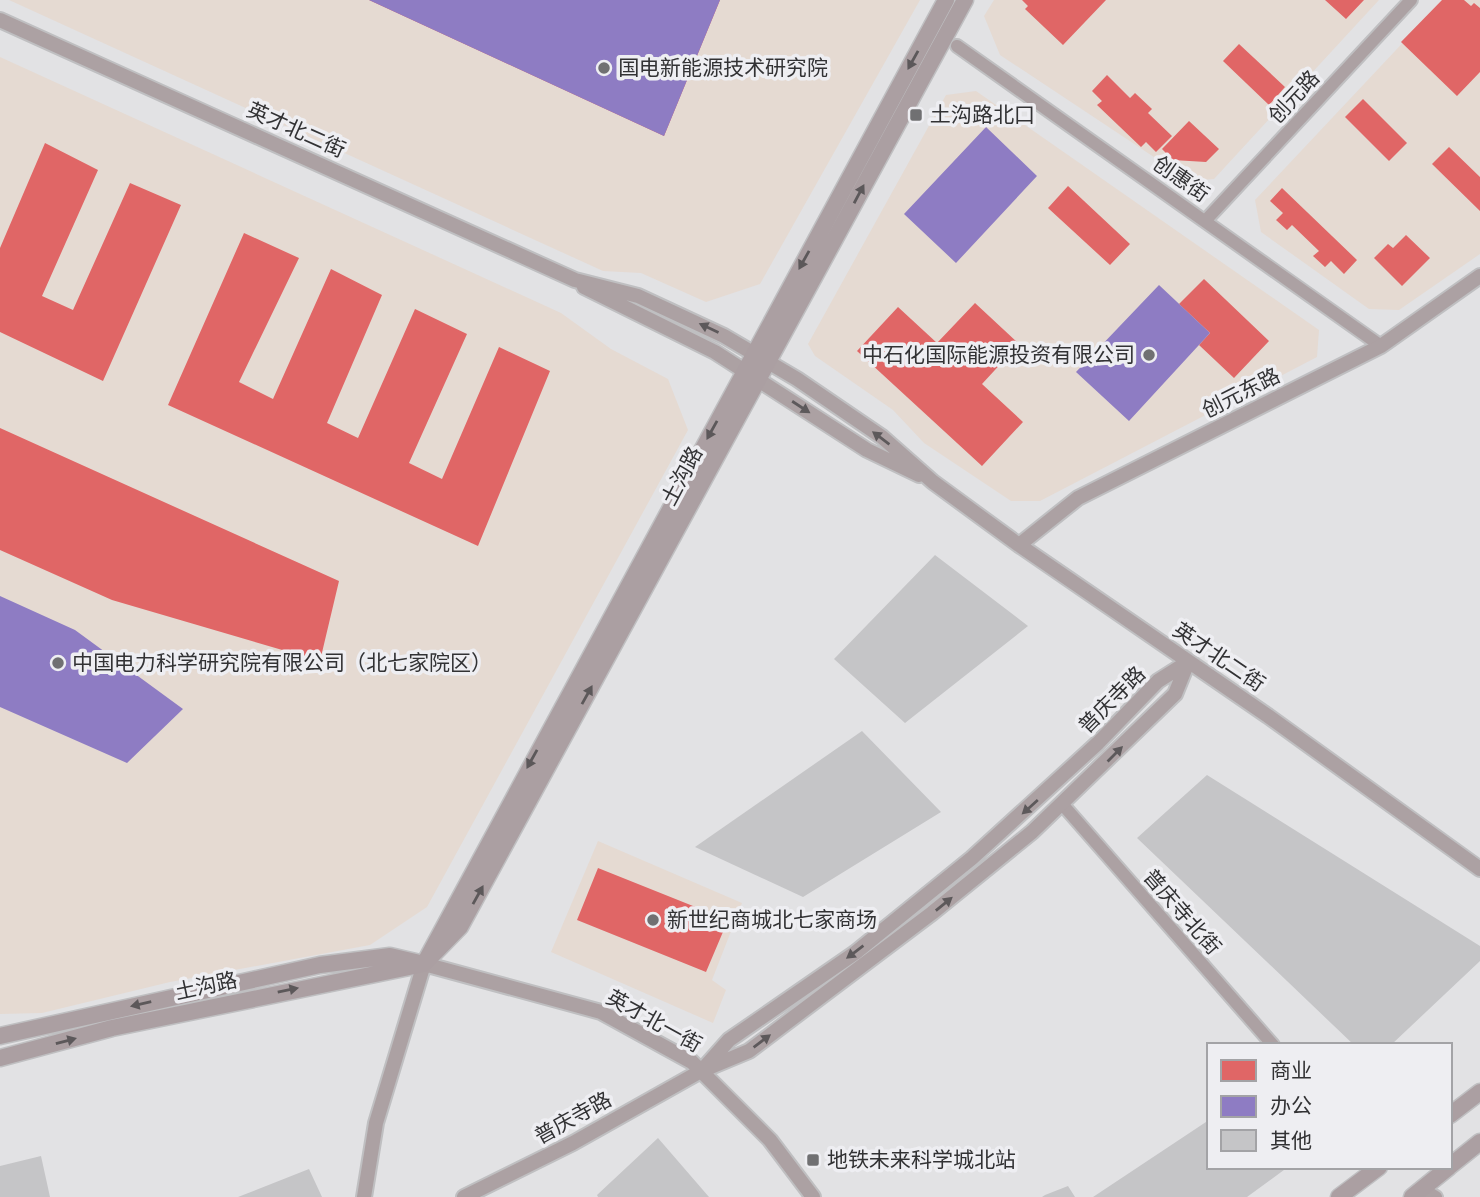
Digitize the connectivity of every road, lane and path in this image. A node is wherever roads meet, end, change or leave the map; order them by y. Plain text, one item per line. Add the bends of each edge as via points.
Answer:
1 (946, 0) edge
2 (965, 0) edge
3 (1410, 0) edge
4 (0, 20) edge
5 (957, 46) dead end
6 (1206, 220) junction
7 (1480, 276) edge
8 (575, 279) junction
9 (1381, 346) junction
10 (753, 353) junction
11 (768, 362) junction
12 (744, 370) junction
13 (758, 379) junction
14 (933, 482) junction
15 (1019, 545) junction
16 (1188, 662) junction
17 (1063, 804) junction
18 (1480, 869) edge
19 (424, 964) junction
20 (0, 1036) edge
21 (1271, 1043) edge
22 (0, 1058) edge
23 (701, 1071) junction
24 (1480, 1092) edge
25 (1452, 1113) edge
26 (1480, 1142) edge
27 (1452, 1165) edge
28 (1376, 1169) edge
29 (1448, 1169) edge
30 (1424, 1194) edge
31 (364, 1197) edge
32 (464, 1197) edge
33 (813, 1197) edge
34 (1339, 1197) edge

1 -> 10 main road, 土沟路
11 -> 2 main road, 土沟路
3 - 6 street, 创元路
4 - 8 street, 英才北二街
5 - 6 street, 创惠街
6 - 9 street, 创惠街
7 - 9 street, 创元东路
10 -> 8 street, 英才北二街 via 638,296
8 - 12 street, 英才北二街 via 587,290
9 - 15 street, 创元东路 via 1078,498
10 - 11 street, 英才北二街
10 - 12 main road, 土沟路
11 - 13 main road, 土沟路
14 -> 11 street, 英才北二街 via 882,437
12 - 13 street, 英才北二街
12 -> 19 main road, 土沟路
13 -> 14 street, 英才北二街 via 867,450
19 -> 13 main road, 土沟路 via 460,927
14 - 15 street, 英才北二街
15 - 16 street, 英才北二街
17 -> 16 street, 普庆寺路 via 1175,694
16 - 18 street, 英才北二街
16 -> 23 street, 普庆寺路 via 1158,681 1090,752 972,858 855,953 729,1040
17 - 21 street, 普庆寺北街
23 -> 17 street, 普庆寺路 via 749,1051 932,913
19 -> 20 main road, 土沟路 via 390,956 320,965
22 -> 19 main road, 土沟路 via 112,1028
19 - 23 street, 英才北一街 via 601,1012
19 - 31 street via 376,1123
23 - 32 street, 普庆寺路
23 - 33 street, 英才北一街 via 770,1140
24 - 25 main road
26 - 27 main road
28 - 34 main road
29 - 30 main road

